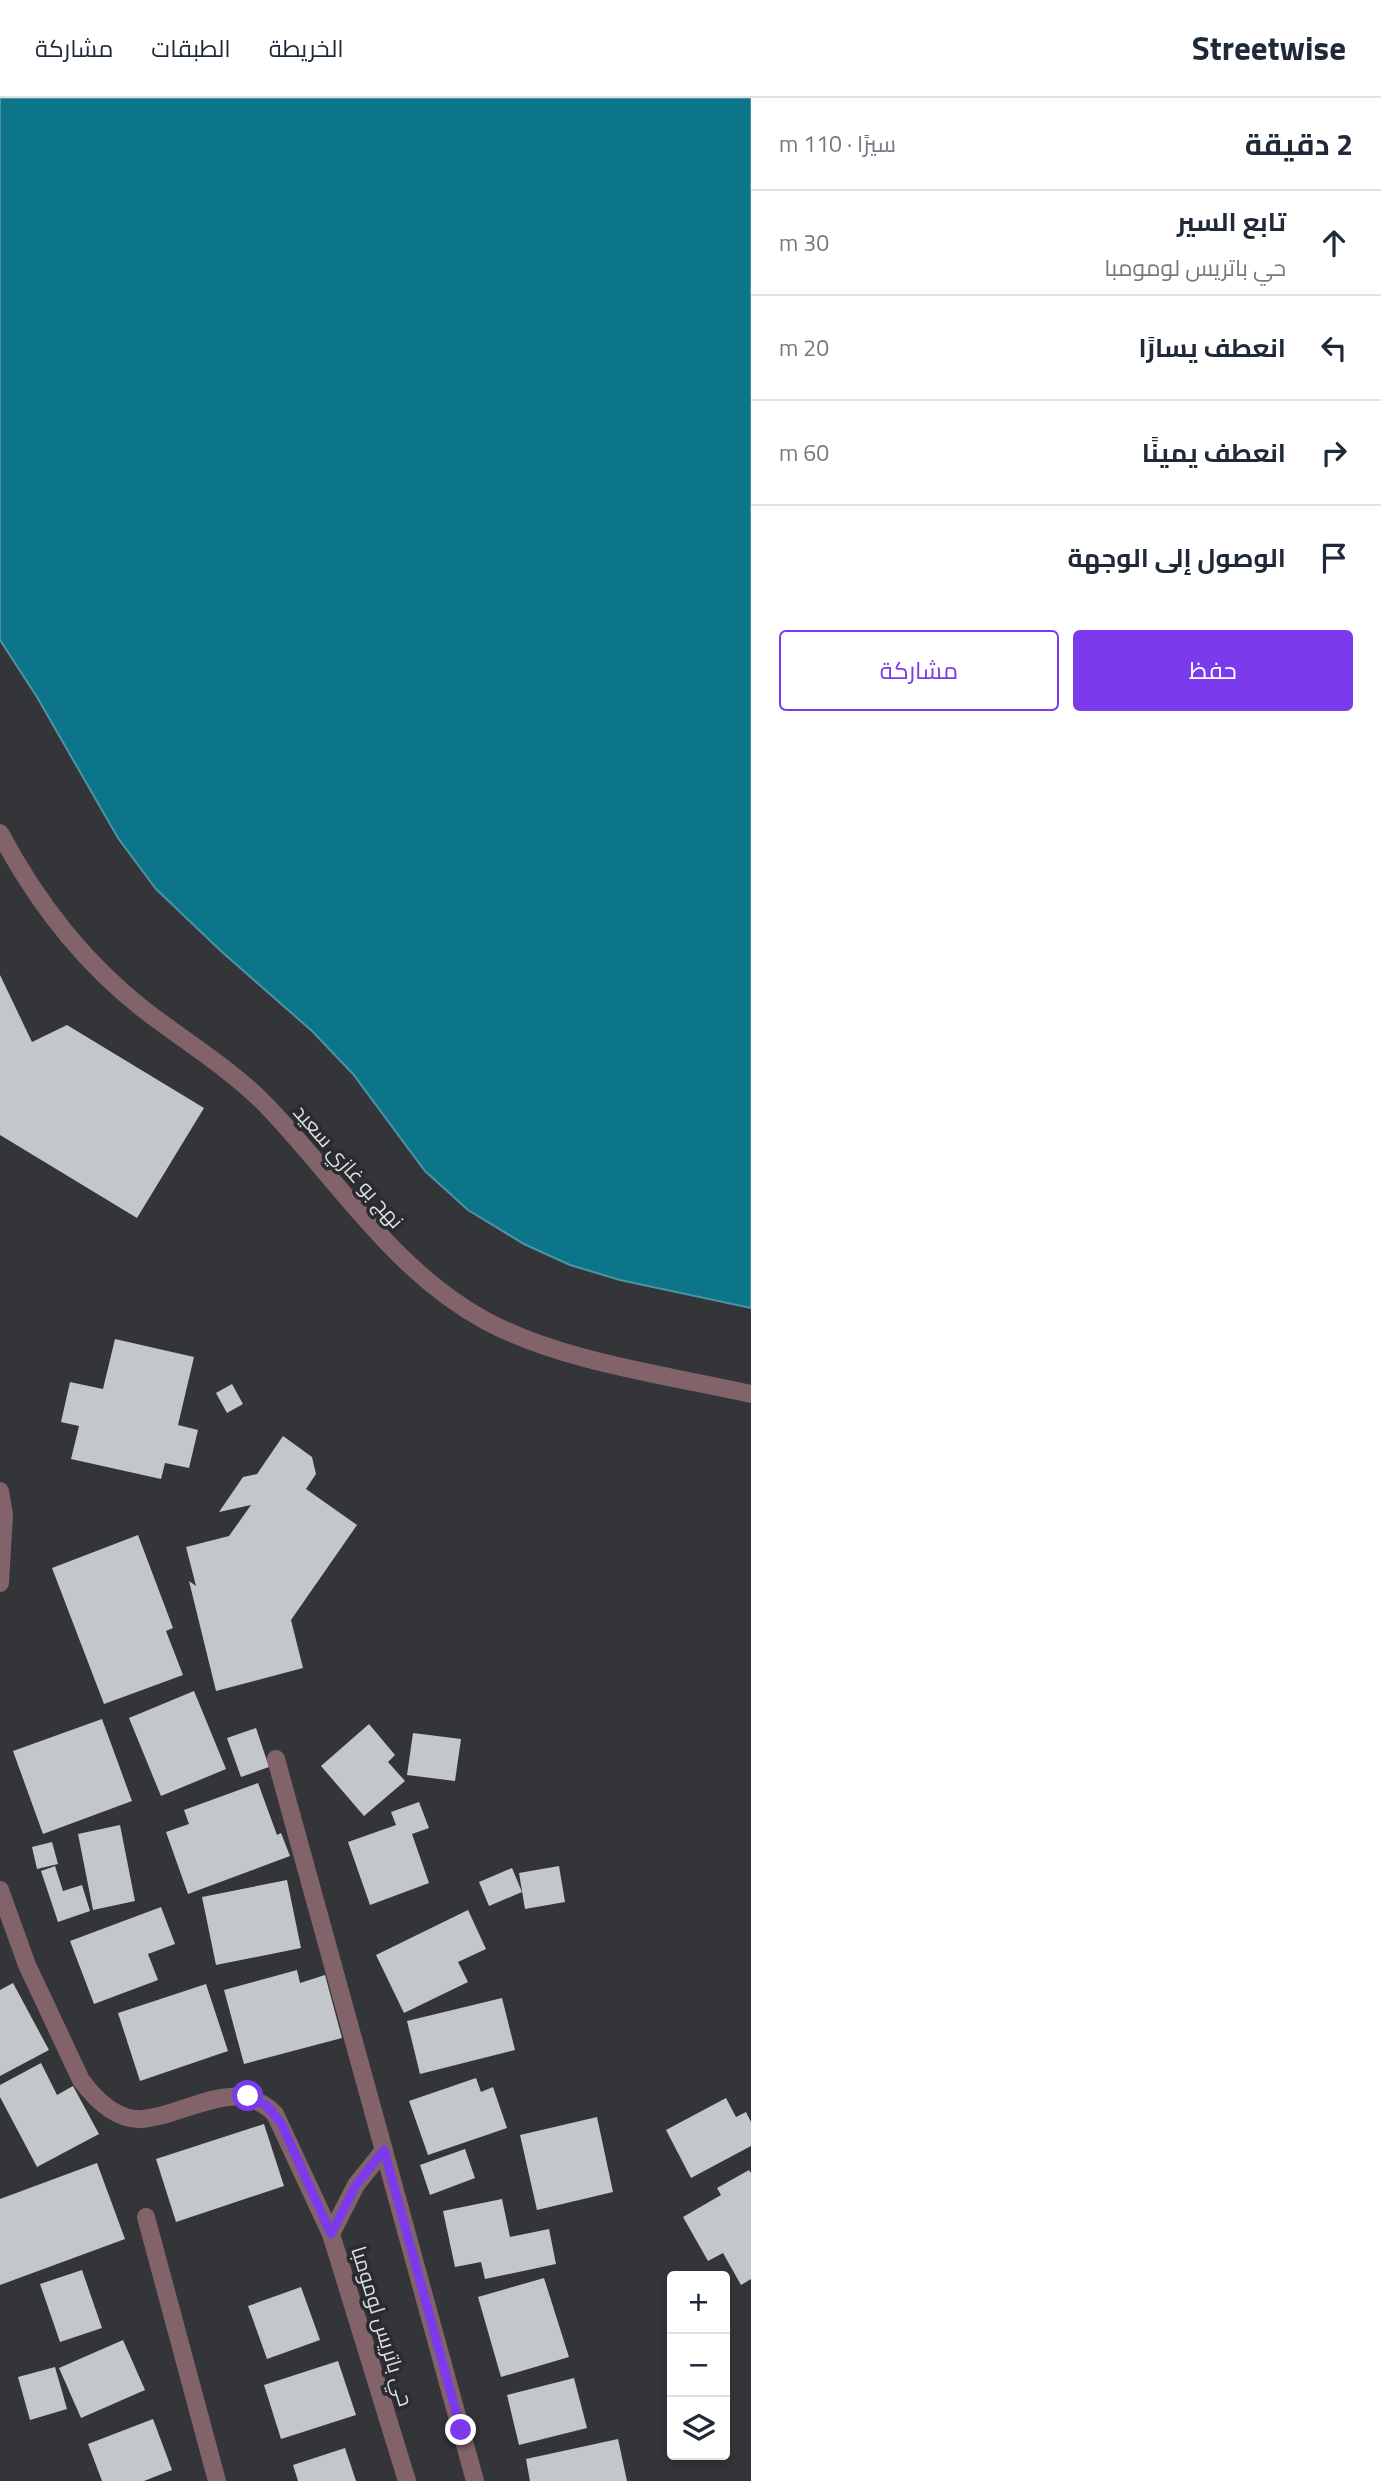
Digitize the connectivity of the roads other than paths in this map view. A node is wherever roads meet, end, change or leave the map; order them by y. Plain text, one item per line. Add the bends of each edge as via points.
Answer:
1 (0, 833) edge
2 (751, 1394) edge
3 (0, 1491) edge
4 (0, 1583) edge
5 (276, 1759) dead end
6 (0, 1890) edge
7 (384, 2150) junction
8 (146, 2217) dead end
9 (331, 2234) junction
10 (217, 2481) edge
11 (407, 2481) edge
12 (475, 2481) edge

1 - 2 street, نهج بو غازي سعيد via 39,901 91,962 262,1101 374,1231 435,1288 530,1342
3 - 4 street via 4,1515
5 - 7 street
6 - 9 street, حي باتريس لومومبا via 27,1965 92,2095 123,2115 141,2119 226,2096 258,2100 281,2123
7 - 9 street via 356,2185
7 - 12 street
8 - 10 street
9 - 11 street, حي باتريس لومومبا

